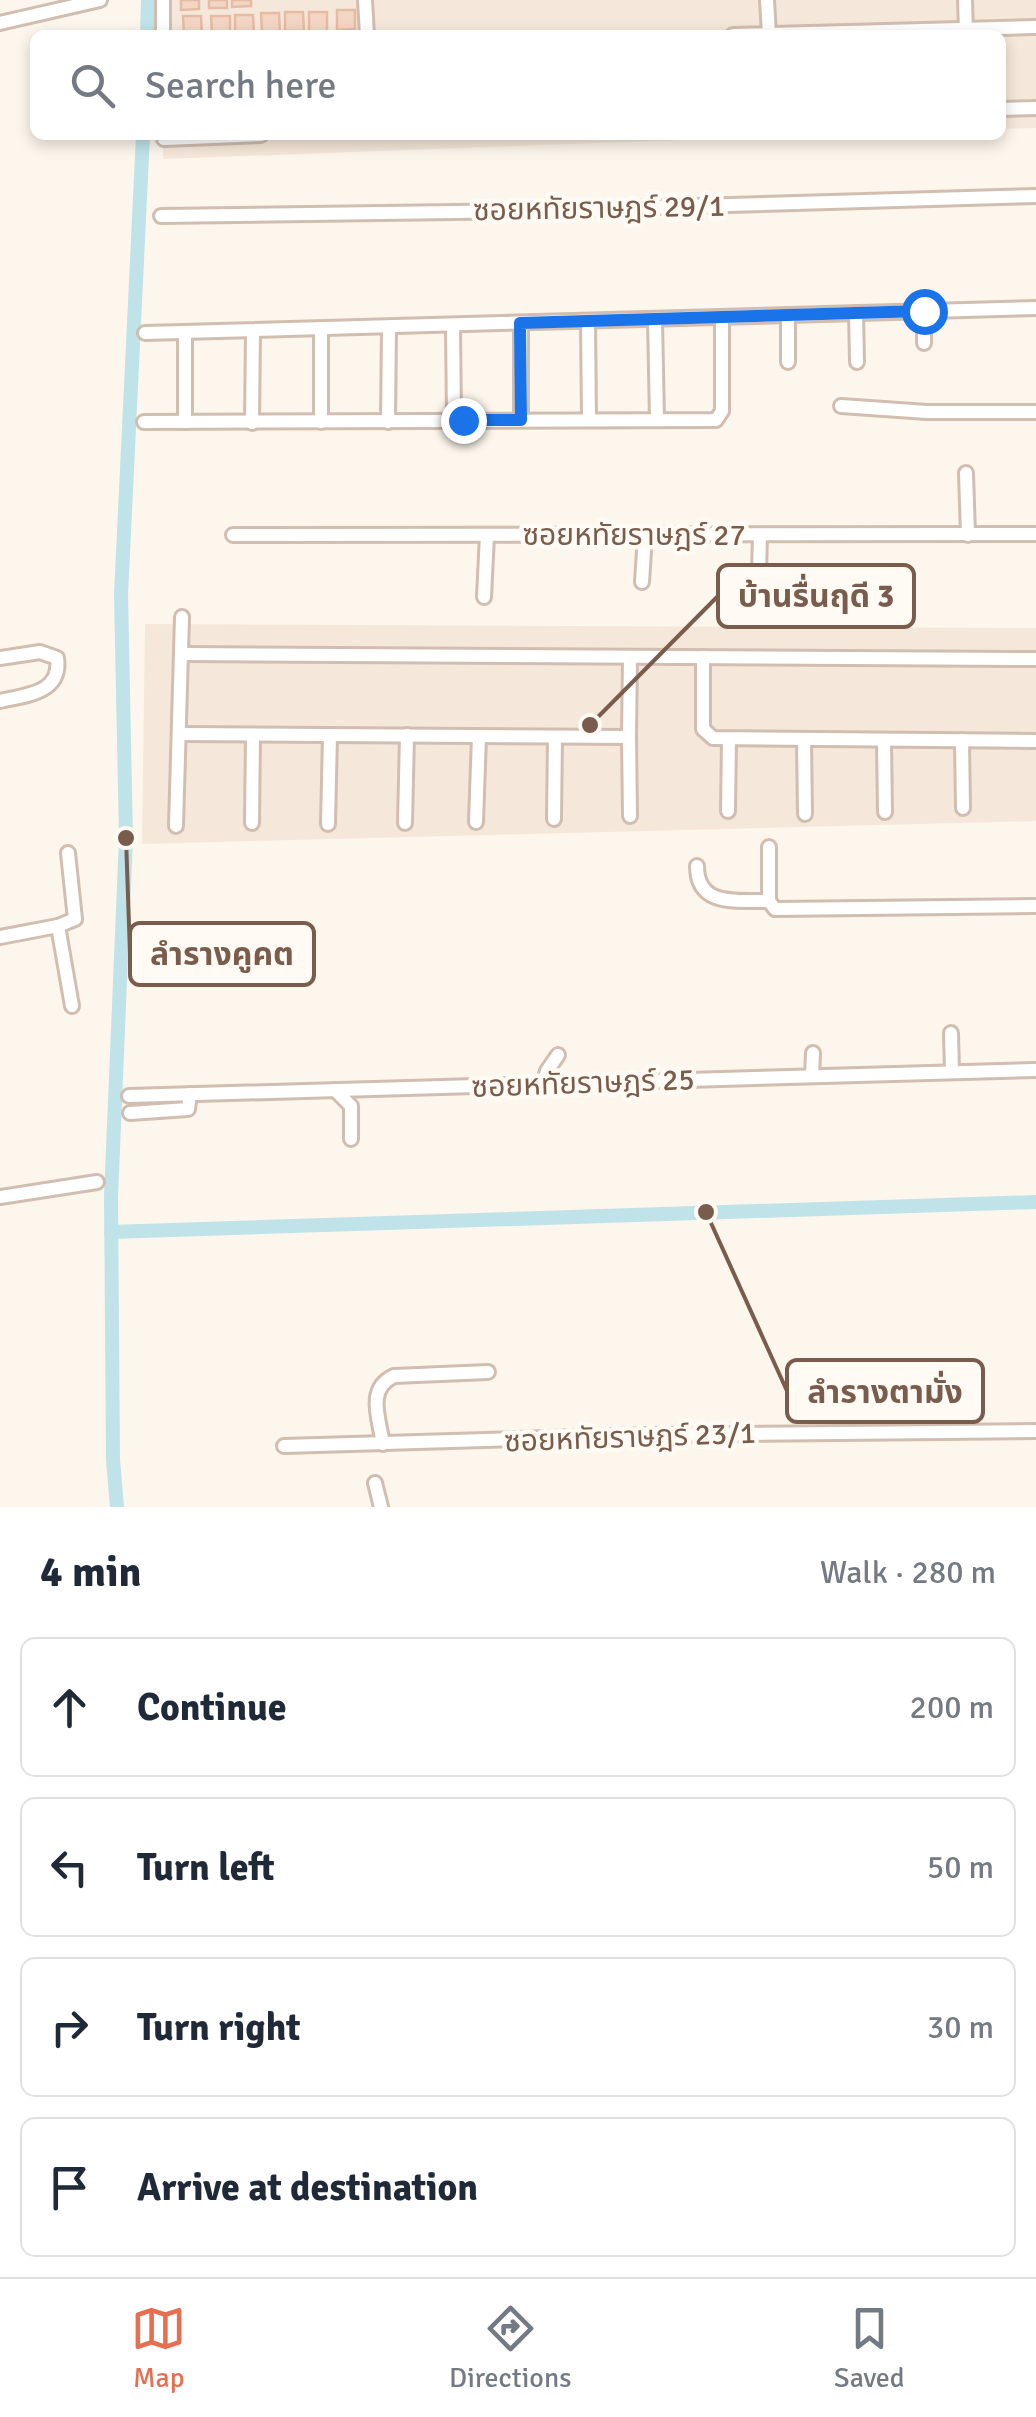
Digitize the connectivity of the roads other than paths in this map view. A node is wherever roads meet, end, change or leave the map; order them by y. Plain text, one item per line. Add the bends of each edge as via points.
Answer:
1 (100, 0) edge
2 (164, 0) edge
3 (365, 0) edge
4 (767, 0) edge
5 (965, 0) edge
6 (0, 23) edge
7 (1036, 27) edge
8 (163, 30) edge
9 (367, 30) edge
10 (769, 30) edge
11 (966, 30) edge
12 (994, 30) edge
13 (1036, 108) edge
14 (1006, 109) edge
15 (1036, 196) edge
16 (162, 216) dead end
17 (1036, 308) edge
18 (924, 311) junction
19 (856, 313) junction
20 (788, 315) junction
21 (722, 318) junction
22 (655, 319) junction
23 (588, 322) junction
24 (520, 323) junction
25 (453, 325) junction
26 (388, 327) junction
27 (321, 329) junction
28 (253, 331) junction
29 (145, 332) dead end
30 (185, 332) junction
31 (924, 343) dead end
32 (788, 362) dead end
33 (856, 362) dead end
34 (841, 406) dead end
35 (1036, 412) edge
36 (454, 420) junction
37 (521, 420) junction
38 (589, 420) junction
39 (656, 420) junction
40 (144, 422) dead end
41 (185, 422) junction
42 (321, 422) junction
43 (388, 422) junction
44 (252, 423) junction
45 (966, 473) dead end
46 (1036, 534) edge
47 (233, 535) dead end
48 (487, 535) junction
49 (645, 535) junction
50 (760, 535) junction
51 (968, 535) junction
52 (759, 572) dead end
53 (642, 582) dead end
54 (484, 596) dead end
55 (182, 618) dead end
56 (182, 654) junction
57 (630, 657) junction
58 (0, 658) edge
59 (703, 658) junction
60 (1036, 659) edge
61 (0, 701) edge
62 (179, 734) junction
63 (253, 735) junction
64 (330, 735) junction
65 (408, 736) junction
66 (479, 736) junction
67 (555, 737) junction
68 (629, 737) junction
69 (804, 739) junction
70 (729, 740) junction
71 (884, 740) junction
72 (962, 740) junction
73 (1036, 740) edge
74 (962, 808) dead end
75 (728, 811) dead end
76 (885, 812) dead end
77 (805, 814) dead end
78 (630, 816) dead end
79 (554, 819) dead end
80 (476, 822) dead end
81 (252, 823) dead end
82 (328, 824) dead end
83 (405, 824) dead end
84 (176, 826) dead end
85 (770, 847) dead end
86 (68, 853) dead end
87 (697, 866) dead end
88 (768, 900) junction
89 (1036, 906) edge
90 (58, 926) junction
91 (0, 937) edge
92 (72, 1006) dead end
93 (952, 1033) dead end
94 (812, 1053) dead end
95 (558, 1055) dead end
96 (1036, 1070) edge
97 (952, 1072) junction
98 (812, 1076) junction
99 (543, 1084) junction
100 (372, 1089) junction
101 (335, 1090) junction
102 (190, 1094) junction
103 (130, 1096) dead end
104 (351, 1106) junction
105 (130, 1114) dead end
106 (351, 1139) dead end
107 (98, 1182) dead end
108 (0, 1197) edge
109 (488, 1372) dead end
110 (1036, 1431) edge
111 (383, 1444) junction
112 (284, 1446) dead end
113 (374, 1484) dead end
114 (381, 1507) edge

1 - 6 street
2 - 8 street
3 - 9 street
4 - 10 street
5 - 11 street
7 - 12 street
13 - 14 street
15 - 16 street, ซอยหทัยราษฎร์ 29/1
17 - 18 street
18 - 19 street
18 - 31 street
19 - 20 street
19 - 33 street
20 - 21 street
20 - 32 street
21 - 22 street
21 - 39 street via 721,416
22 - 23 street
22 - 39 street
23 - 24 street
23 - 38 street
24 - 25 street
24 - 37 street
25 - 26 street
25 - 36 street
26 - 27 street
26 - 43 street
27 - 28 street
27 - 42 street
28 - 30 street
28 - 44 street
29 - 30 street
30 - 41 street
34 - 35 street
36 - 37 street
36 - 43 street
37 - 38 street
38 - 39 street
40 - 41 street
41 - 44 street
42 - 43 street
42 - 44 street
45 - 51 street
46 - 51 street, ซอยหทัยราษฎร์ 27
47 - 48 street, ซอยหทัยราษฎร์ 27
48 - 49 street, ซอยหทัยราษฎร์ 27
48 - 54 street
49 - 50 street, ซอยหทัยราษฎร์ 27
49 - 53 street
50 - 51 street, ซอยหทัยราษฎร์ 27
50 - 52 street
55 - 56 street
56 - 57 street
56 - 62 street
57 - 59 street
57 - 68 street
58 - 61 street via 40,652 57,658 59,672 38,692
59 - 60 street
59 - 70 street via 703,728 708,736
62 - 63 street
62 - 84 street
63 - 64 street
63 - 81 street
64 - 65 street
64 - 82 street
65 - 66 street
65 - 83 street
66 - 67 street
66 - 80 street
67 - 68 street
67 - 79 street
68 - 78 street
69 - 70 street
69 - 71 street
69 - 77 street
70 - 75 street
71 - 72 street
71 - 76 street
72 - 73 street
72 - 74 street
85 - 88 street
86 - 90 street via 77,913 72,923
87 - 88 street via 705,893 717,900
88 - 89 street via 776,909
90 - 91 street
90 - 92 street
93 - 97 street
94 - 98 street
95 - 99 street
96 - 97 street, ซอยหทัยราษฎร์ 25
97 - 98 street, ซอยหทัยราษฎร์ 25
98 - 99 street, ซอยหทัยราษฎร์ 25
99 - 100 street, ซอยหทัยราษฎร์ 25
100 - 101 street, ซอยหทัยราษฎร์ 25
100 - 104 street
101 - 102 street, ซอยหทัยราษฎร์ 25
101 - 104 street
102 - 103 street, ซอยหทัยราษฎร์ 25
102 - 105 street via 188,1109
104 - 106 street
107 - 108 street
109 - 111 street via 384,1381 376,1396
110 - 111 street, ซอยหทัยราษฎร์ 23/1
111 - 112 street, ซอยหทัยราษฎร์ 23/1
113 - 114 street

